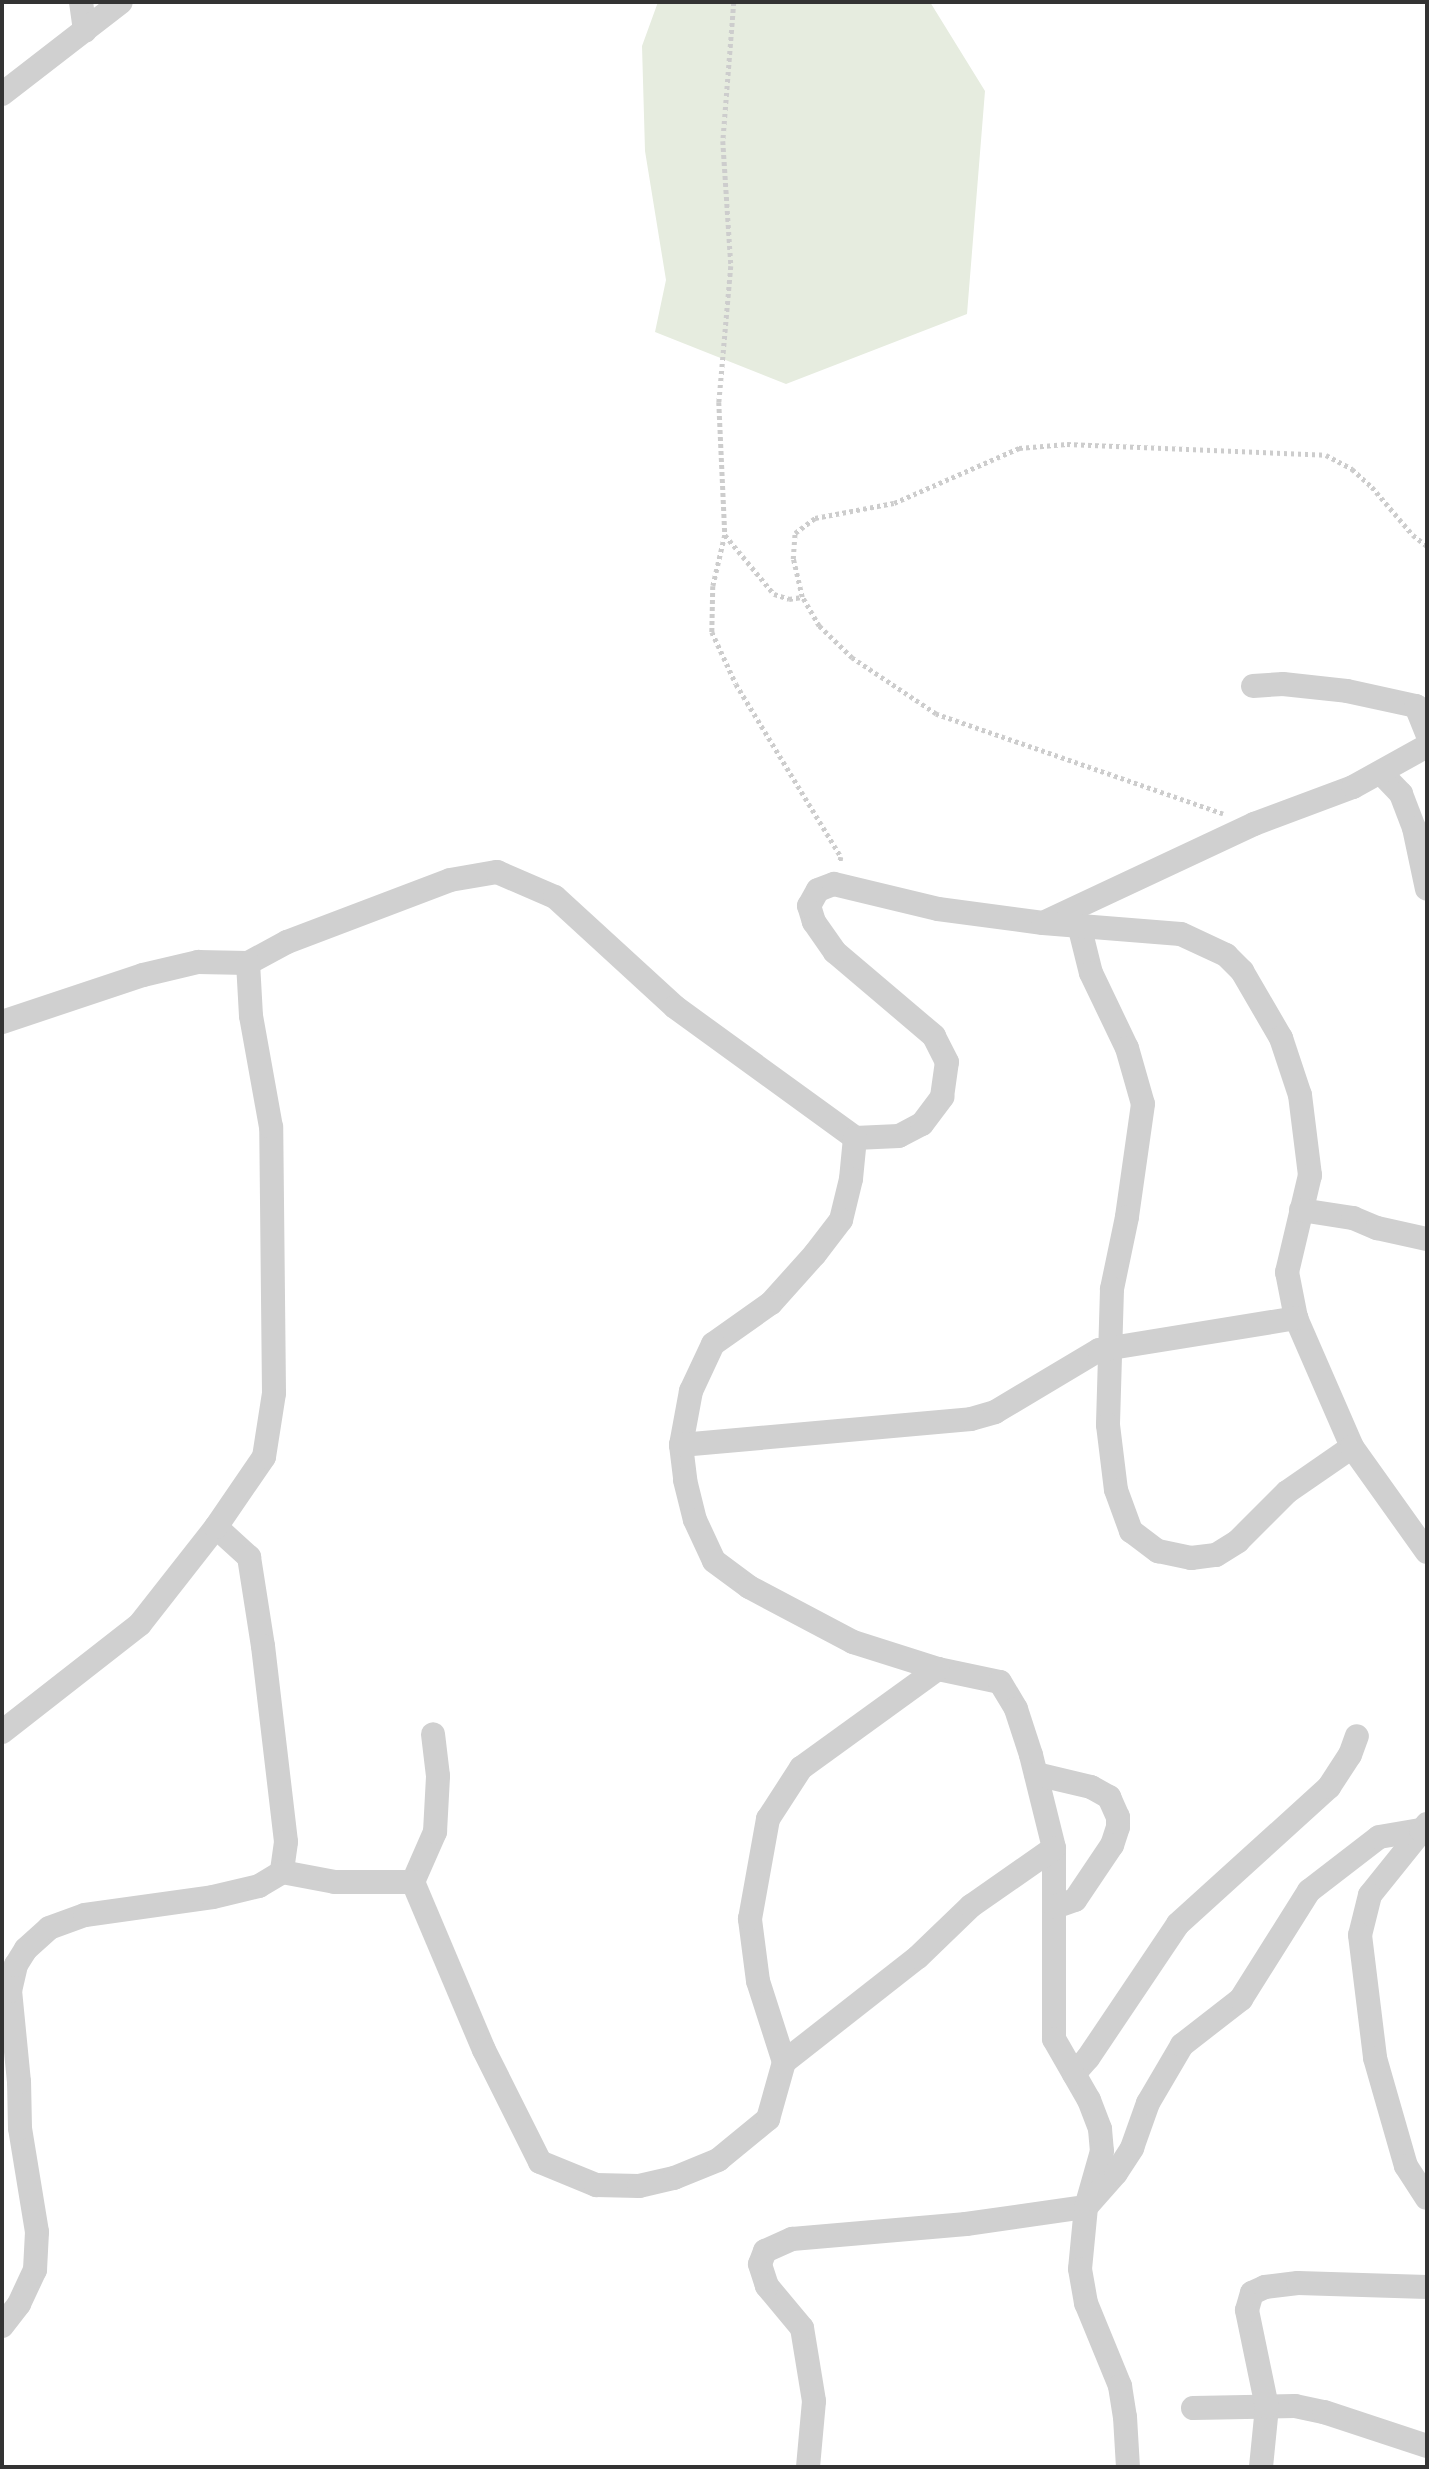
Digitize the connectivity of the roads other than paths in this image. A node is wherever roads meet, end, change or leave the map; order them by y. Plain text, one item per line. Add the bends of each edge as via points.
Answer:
1 (81, 2) edge
2 (121, 2) edge
3 (85, 31) junction
4 (2, 94) edge
5 (1253, 686) dead end
6 (1427, 733) edge
7 (1427, 746) edge
8 (1381, 773) junction
9 (1427, 889) edge
10 (1043, 923) junction
11 (1079, 925) junction
12 (248, 963) junction
13 (2, 1022) edge
14 (855, 1138) junction
15 (1301, 1210) junction
16 (1427, 1239) edge
17 (1296, 1318) junction
18 (1112, 1348) junction
19 (681, 1444) junction
20 (1352, 1447) junction
21 (216, 1527) junction
22 (1427, 1552) edge
23 (938, 1669) junction
24 (2, 1732) edge
25 (433, 1734) dead end
26 (1357, 1736) dead end
27 (1036, 1774) junction
28 (1425, 1828) edge
29 (1054, 1848) junction
30 (282, 1872) junction
31 (413, 1882) junction
32 (1055, 1907) junction
33 (785, 2063) junction
34 (1074, 2074) junction
35 (11, 2131) edge
36 (1427, 2198) edge
37 (1086, 2207) junction
38 (1427, 2287) edge
39 (2, 2326) edge
40 (1267, 2407) junction
41 (1193, 2408) dead end
42 (1427, 2446) edge
43 (808, 2467) edge
44 (1128, 2467) edge
45 (1261, 2467) edge

1 - 3 street
2 - 3 street
3 - 4 street
5 - 6 street via 1283,684 1347,691 1416,706
7 - 8 street
8 - 9 street via 1401,794 1414,828
8 - 10 street via 1254,824
10 - 11 street
10 - 14 street via 938,909 834,884 818,890 809,906 814,922 835,952 934,1036 947,1062 942,1097 922,1124 899,1136
11 - 15 street via 1181,934 1226,955 1242,971 1281,1038 1300,1096 1310,1175
11 - 18 street via 1091,973 1127,1048 1143,1104 1112,1289
12 - 13 street via 198,962 143,975
12 - 14 street via 287,942 450,880 497,872 555,897 675,1007
12 - 21 street via 251,1016 271,1127 274,1393 264,1457
14 - 19 street via 841,1220 771,1303 713,1344 691,1391
15 - 16 street via 1353,1217
15 - 17 street via 1287,1272
17 - 18 street
17 - 20 street
18 - 19 street via 1099,1350 995,1412 971,1419
18 - 20 street via 1108,1425 1116,1490 1131,1531 1158,1551 1204,1558 1227,1549 1287,1492
19 - 23 street via 695,1520 715,1561 749,1587 853,1642
20 - 22 street
21 - 24 street via 140,1624
21 - 30 street via 248,1557 286,1842
23 - 27 street via 1000,1682 1016,1709
23 - 33 street via 801,1768 768,1819 750,1920 758,1981
25 - 31 street via 438,1776 435,1832
26 - 34 street via 1329,1787 1178,1924
27 - 29 street
27 - 32 street via 1091,1787 1109,1797 1118,1817 1112,1845 1075,1900
28 - 36 street via 1370,1895 1360,1935 1375,2058 1406,2166
28 - 37 street via 1379,1837 1309,1891 1241,1999 1182,2045 1148,2103 1132,2148
29 - 32 street
29 - 33 street via 971,1906 918,1957
30 - 31 street via 335,1882
30 - 35 street via 259,1886 213,1897 85,1915 49,1928 26,1948 10,1991 19,2082
31 - 33 street via 484,2050 540,2162 596,2185 639,2186 685,2174 718,2160 768,2119
32 - 34 street via 1054,2039
34 - 37 street via 1100,2129 1102,2151
35 - 39 street via 37,2232 35,2270
37 - 43 street via 966,2224 792,2239 765,2250 760,2264 767,2286 802,2328 814,2401
37 - 44 street via 1080,2269 1086,2303 1120,2386
38 - 40 street via 1298,2283 1252,2293 1247,2310
40 - 41 street
40 - 42 street via 1324,2412
40 - 45 street

